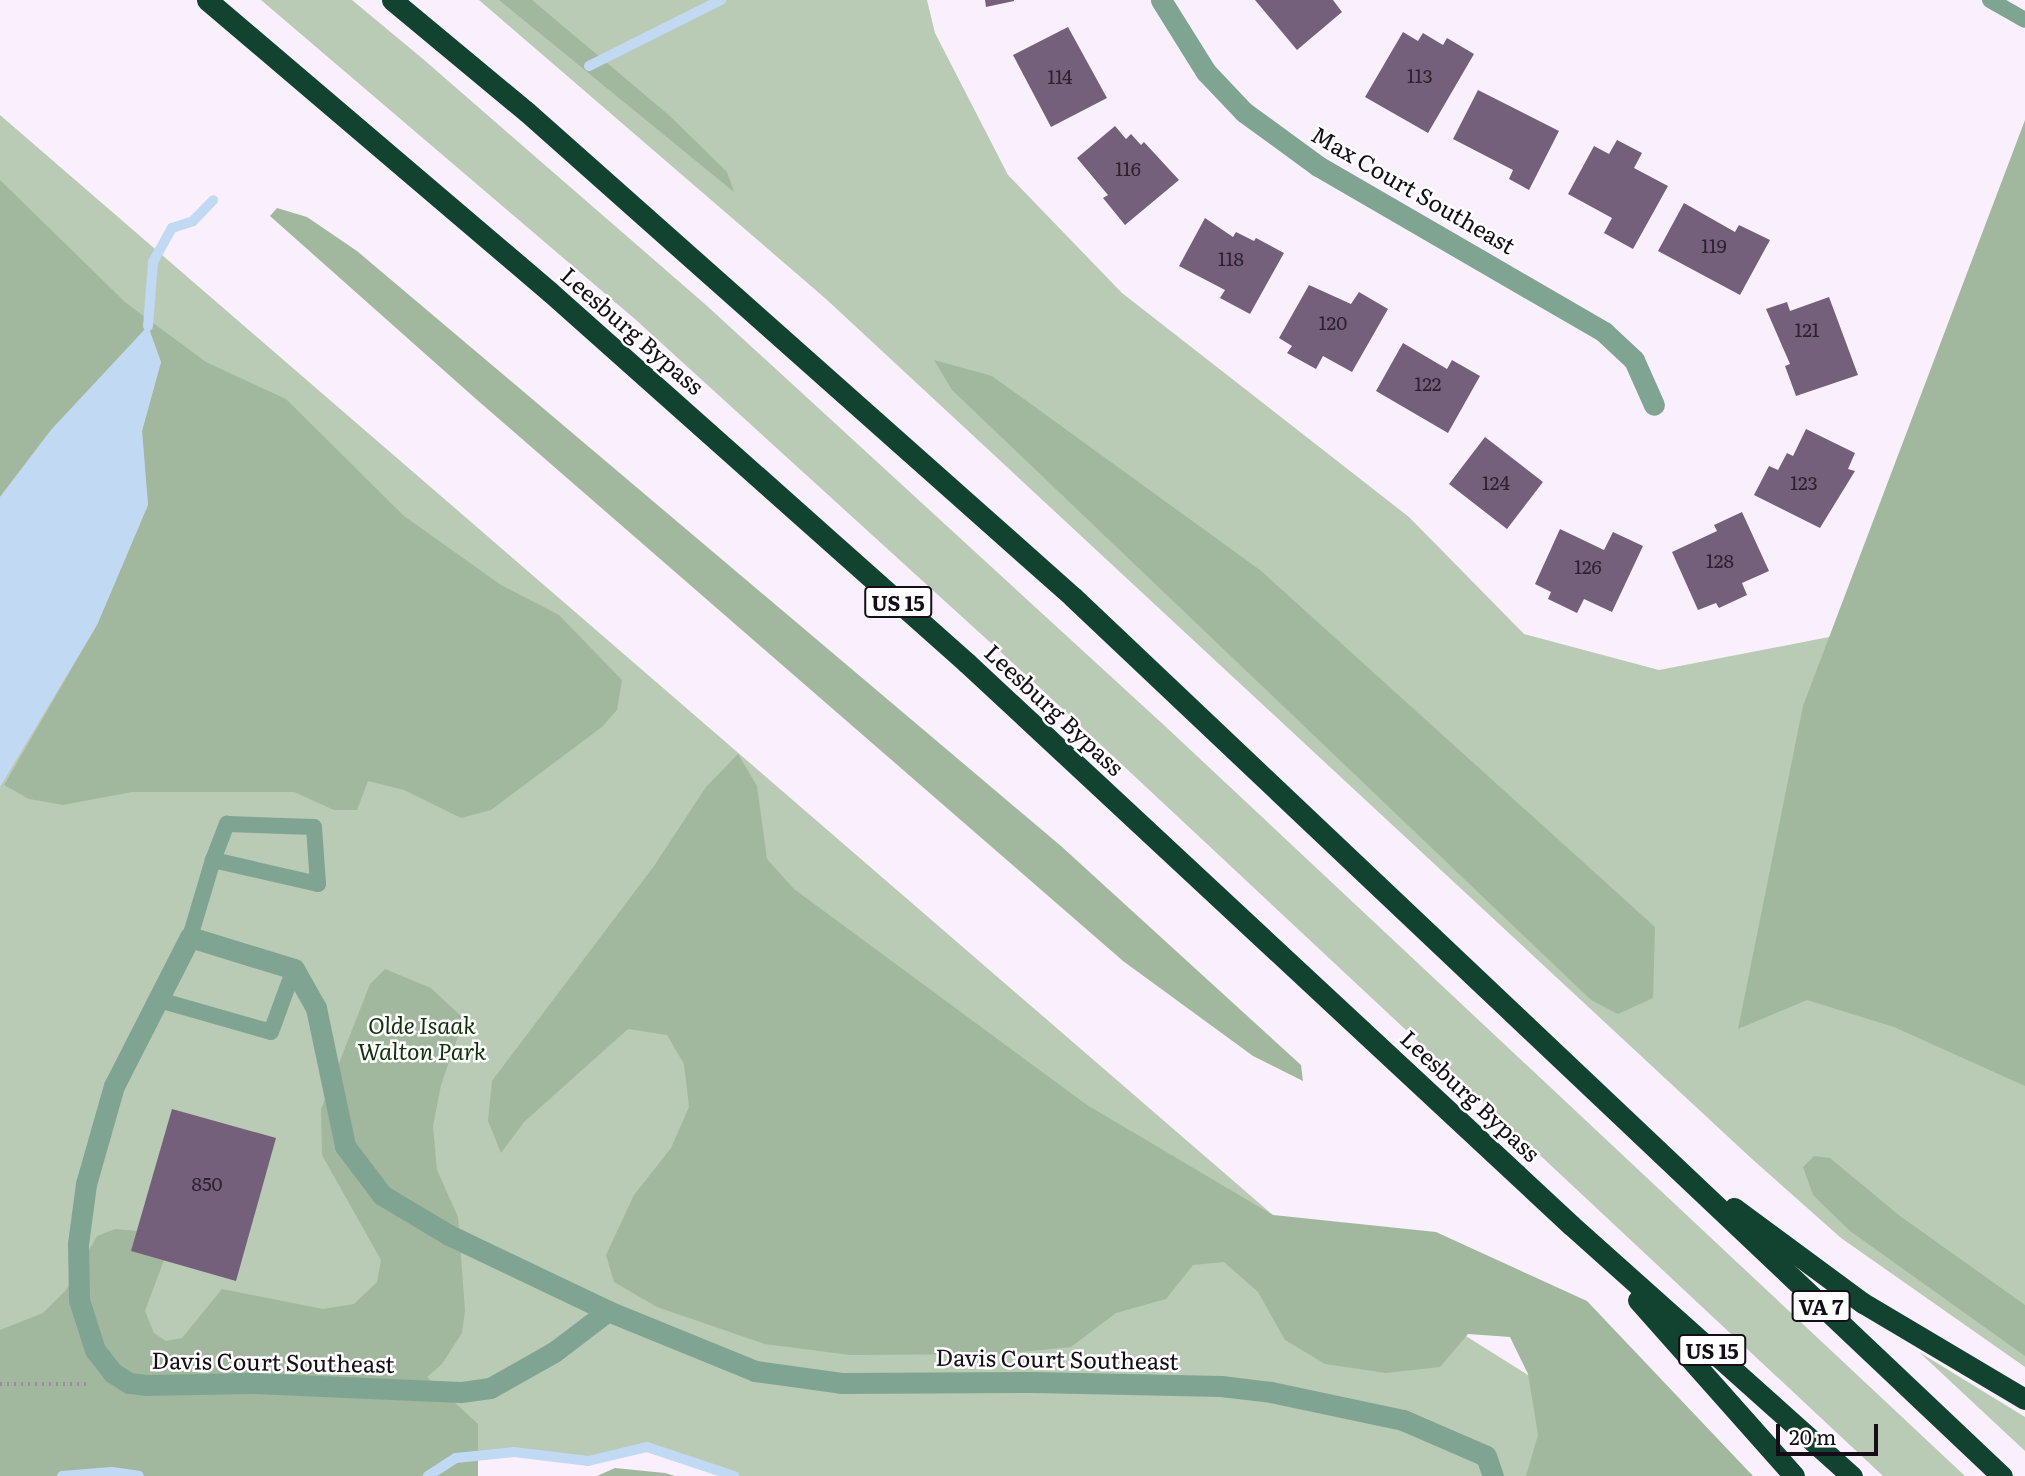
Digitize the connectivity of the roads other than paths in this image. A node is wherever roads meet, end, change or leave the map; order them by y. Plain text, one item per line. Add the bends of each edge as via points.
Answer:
1 (207, 0) edge
2 (392, 0) edge
3 (1161, 0) edge
4 (1990, 0) edge
5 (2025, 20) edge
6 (1654, 405) dead end
7 (213, 860) junction
8 (190, 937) junction
9 (294, 969) junction
10 (159, 1000) junction
11 (1641, 1137) junction
12 (1572, 1225) junction
13 (608, 1311) junction
14 (2025, 1399) edge
15 (1493, 1476) edge
16 (1794, 1476) edge
17 (1852, 1476) edge
18 (2002, 1476) edge

1 - 12 highway, Leesburg Bypass / US 15 via 550,292 967,663
2 - 11 highway via 527,112 1073,597
3 - 6 street, Max Court Southeast via 1206,72 1244,112 1318,166 1604,332 1634,360
4 - 5 lane
7 - 7 lane via 227,824 314,827 318,884
7 - 8 lane
8 - 9 street
8 - 10 street, Davis Court Southeast
9 - 10 lane via 271,1032
9 - 13 street, Davis Court Southeast via 316,1008 345,1146 382,1195 449,1235
10 - 13 street, Davis Court Southeast via 114,1086 86,1184 78,1244 79,1300 95,1350 113,1373 129,1383 460,1392 490,1388 554,1352
11 - 14 highway via 1863,1303
11 - 18 highway, VA 7
12 - 16 highway
12 - 17 highway, Leesburg Bypass / US 15
13 - 15 street, Davis Court Southeast via 755,1371 841,1383 1034,1381 1221,1386 1270,1392 1403,1420 1486,1457

